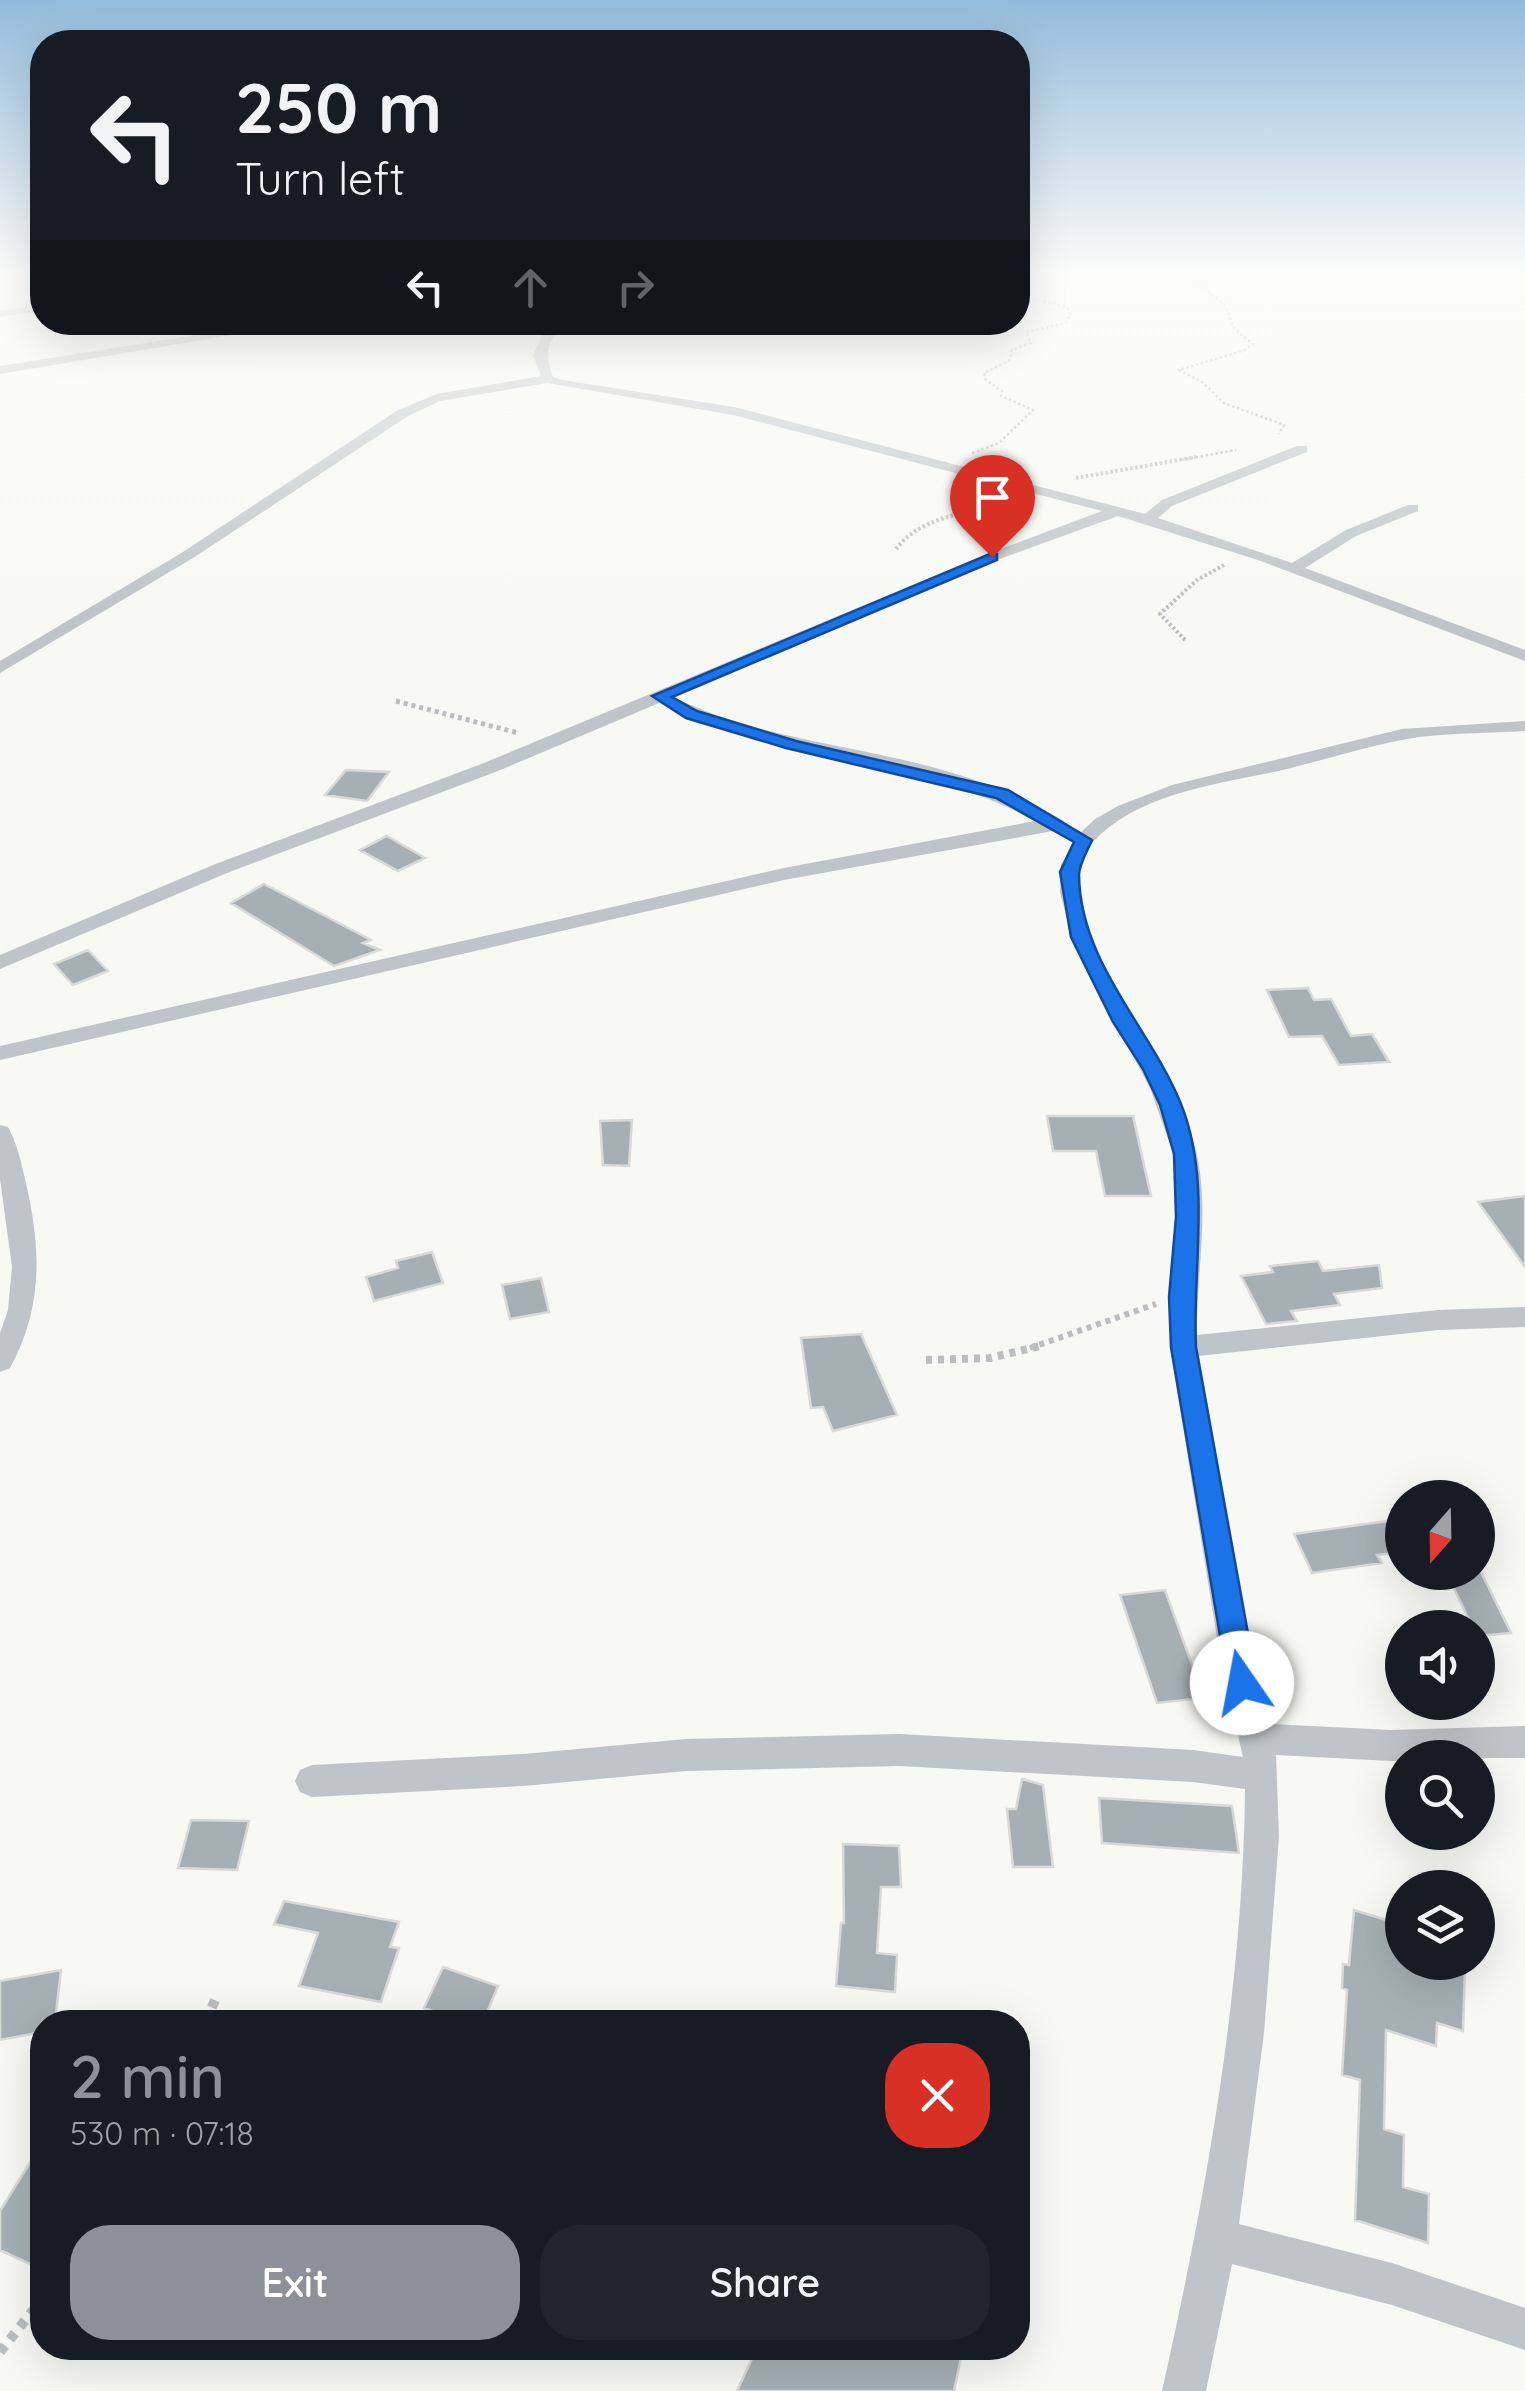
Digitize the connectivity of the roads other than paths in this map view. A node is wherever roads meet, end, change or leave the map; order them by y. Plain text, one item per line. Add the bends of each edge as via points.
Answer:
1 (500, 387) edge
2 (575, 387) edge
3 (1302, 449) dead end
4 (1412, 508) dead end
5 (1117, 511) junction
6 (1148, 519) junction
7 (1292, 569) junction
8 (1525, 656) edge
9 (0, 668) edge
10 (660, 696) junction
11 (1525, 726) edge
12 (1053, 822) junction
13 (1083, 840) junction
14 (0, 963) edge
15 (0, 1053) edge
16 (0, 1133) edge
17 (1525, 1317) edge
18 (1184, 1347) junction
19 (0, 1361) edge
20 (1256, 1738) junction
21 (1525, 1742) edge
22 (1262, 1775) junction
23 (312, 1781) dead end
24 (1217, 2239) junction
25 (1525, 2329) edge
26 (1184, 2391) edge

1 - 9 street via 403,412 188,555
2 - 5 street via 734,411
3 - 6 street via 1166,503
4 - 7 street
5 - 6 street
5 - 10 street
6 - 7 street
7 - 8 street
10 - 12 street via 701,718 1002,794
10 - 14 street
11 - 13 street via 1395,735 1209,782 1130,809
12 - 13 street
12 - 15 street via 784,874
13 - 18 street via 1069,872 1080,937 1154,1069 1185,1154
16 - 19 street via 24,1258 22,1309
17 - 18 street
18 - 20 street
20 - 21 street via 1369,1747
20 - 22 street
22 - 23 street via 899,1750 686,1755
22 - 24 street via 1261,1880
24 - 25 street via 1392,2284
24 - 26 street

